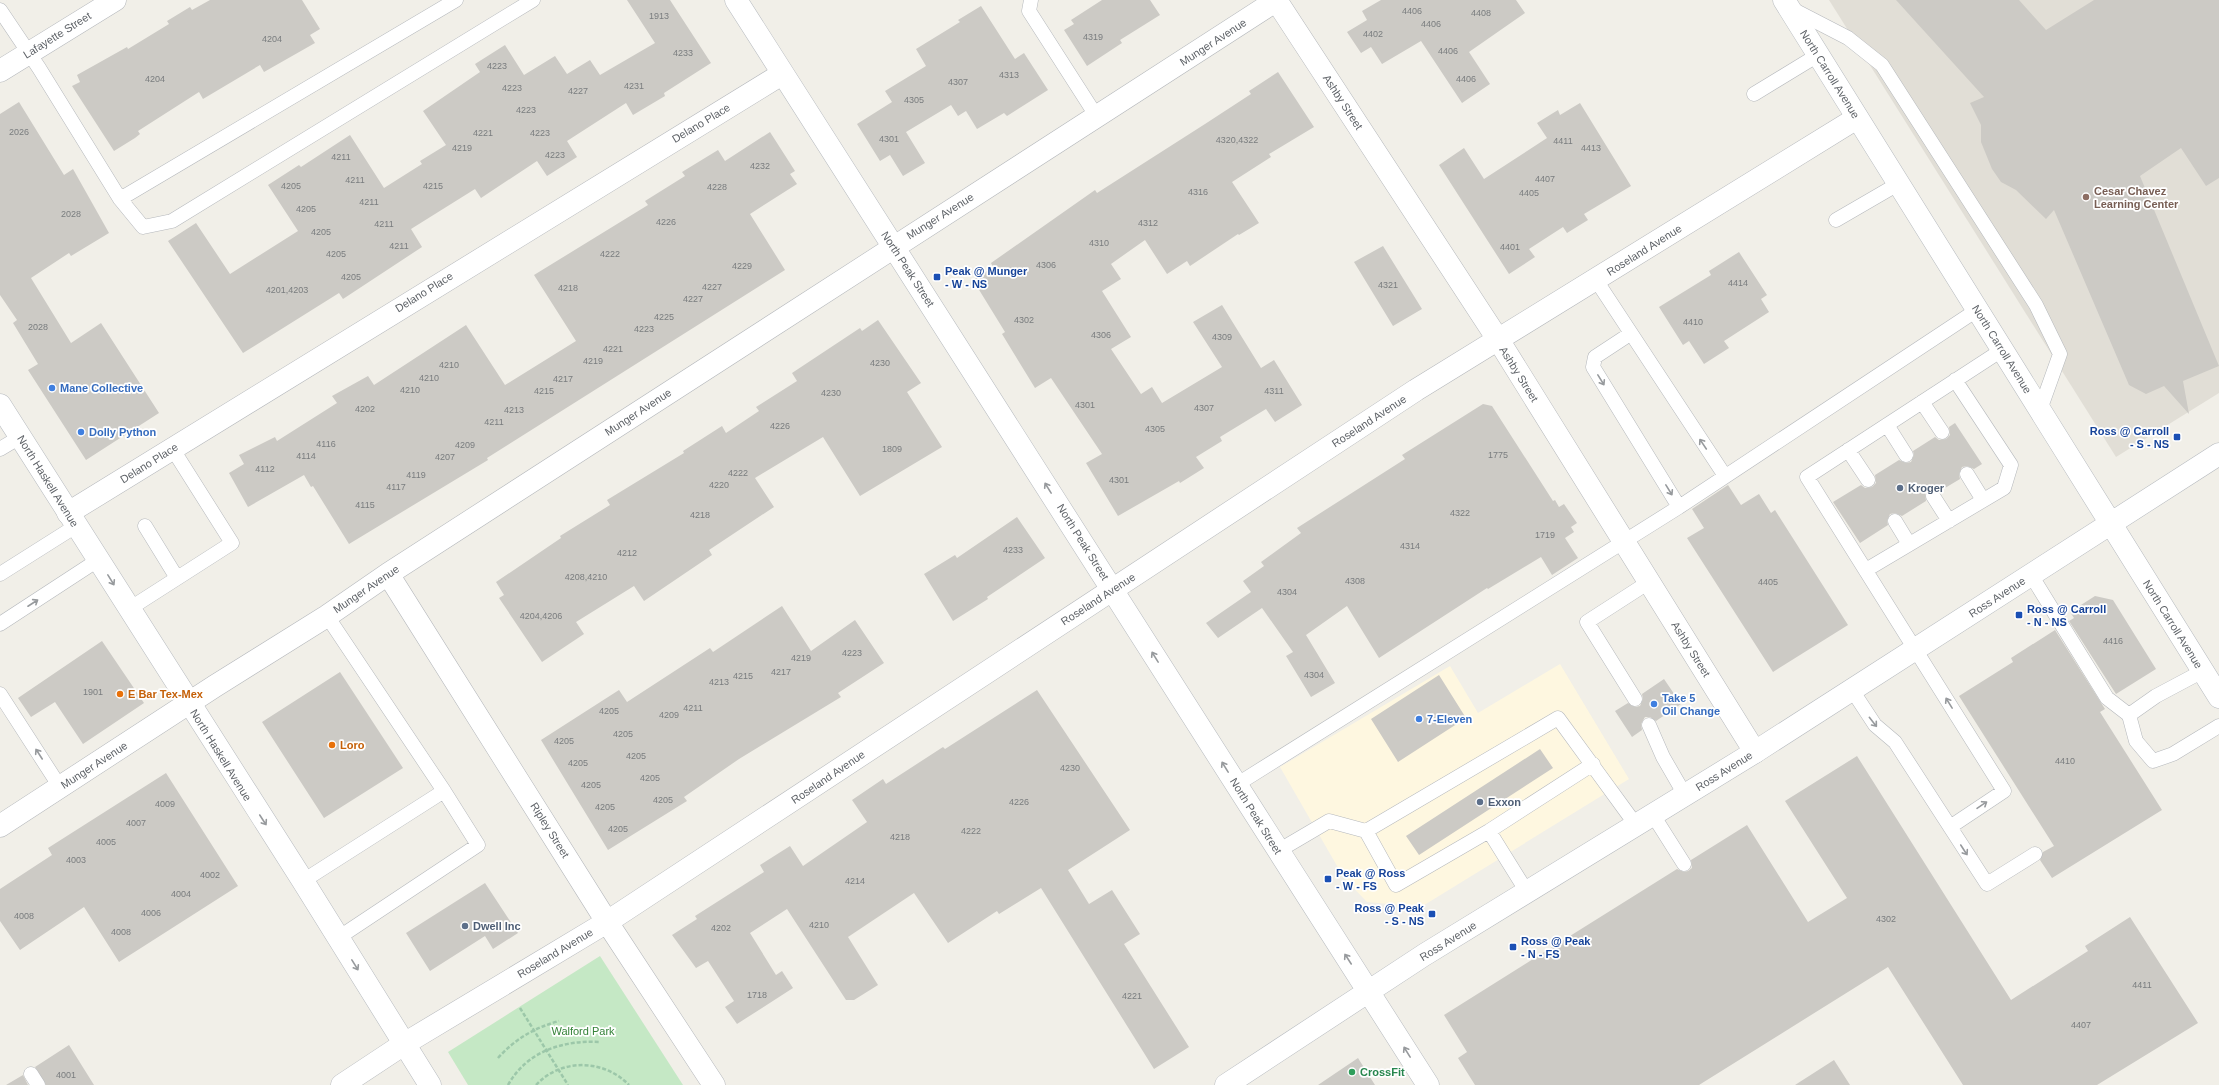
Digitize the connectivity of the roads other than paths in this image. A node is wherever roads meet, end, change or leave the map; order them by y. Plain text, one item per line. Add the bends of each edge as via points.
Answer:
1 (115, 0) edge
2 (456, 0) edge
3 (533, 0) edge
4 (736, 0) edge
5 (1031, 0) edge
6 (1277, 0) edge
7 (1786, 3) edge
8 (0, 10) edge
9 (30, 52) junction
10 (1818, 55) junction
11 (0, 71) edge
12 (782, 74) junction
13 (1754, 94) dead end
14 (1097, 117) junction
15 (1857, 118) junction
16 (1898, 184) junction
17 (120, 199) junction
18 (1836, 220) dead end
19 (894, 246) junction
20 (1596, 280) junction
21 (1977, 310) junction
22 (1630, 334) junction
23 (1499, 341) junction
24 (2002, 350) junction
25 (1955, 380) junction
26 (1922, 402) junction
27 (0, 405) edge
28 (2040, 410) junction
29 (1887, 425) junction
30 (1942, 432) dead end
31 (20, 436) junction
32 (172, 448) junction
33 (0, 449) edge
34 (1848, 450) junction
35 (2219, 454) edge
36 (1906, 455) dead end
37 (1967, 474) dead end
38 (1725, 476) junction
39 (1868, 480) dead end
40 (1933, 496) dead end
41 (1983, 500) junction
42 (1679, 507) junction
43 (72, 520) junction
44 (1894, 521) dead end
45 (1949, 521) junction
46 (2110, 524) junction
47 (146, 526) dead end
48 (1624, 542) junction
49 (1909, 544) junction
50 (98, 560) junction
51 (1866, 570) junction
52 (0, 574) edge
53 (388, 574) junction
54 (2031, 575) junction
55 (177, 578) junction
56 (1650, 582) junction
57 (1113, 590) junction
58 (129, 609) junction
59 (327, 616) junction
60 (0, 624) edge
61 (1915, 649) junction
62 (2203, 671) junction
63 (1852, 690) junction
64 (0, 694) edge
65 (2219, 697) edge
66 (1635, 699) dead end
67 (189, 703) junction
68 (2129, 715) junction
69 (1649, 725) dead end
70 (2219, 726) edge
71 (1755, 752) junction
72 (1593, 764) junction
73 (1236, 785) junction
74 (60, 787) junction
75 (444, 791) junction
76 (1685, 795) junction
77 (1644, 820) junction
78 (0, 826) edge
79 (1950, 827) junction
80 (1366, 831) junction
81 (1489, 831) junction
82 (1278, 851) junction
83 (2035, 854) dead end
84 (1684, 864) dead end
85 (303, 882) junction
86 (1527, 892) junction
87 (607, 922) junction
88 (338, 938) junction
89 (1369, 991) junction
90 (404, 1044) junction
91 (342, 1085) edge
92 (430, 1085) edge
93 (714, 1085) edge
94 (1226, 1085) edge
95 (1428, 1085) edge

1 - 9 street, Lafayette Street
2 - 17 lane
3 - 17 lane via 172,222 143,227
4 - 12 street, North Peak Street
5 - 14 lane via 1029,11
6 - 14 street, Munger Avenue
6 - 23 street, Ashby Street
7 - 10 street, North Carroll Avenue
7 - 28 lane via 1848,38 1882,65 2036,305 2060,354
8 - 9 lane
9 - 11 street, Lafayette Street
9 - 17 lane
10 - 13 lane
10 - 15 street, North Carroll Avenue
12 - 19 street, North Peak Street
12 - 32 street, Delano Place
14 - 19 street, Munger Avenue
15 - 16 street, North Carroll Avenue
15 - 20 street, Roseland Avenue
16 - 18 lane
16 - 21 street, North Carroll Avenue
19 - 53 street, Munger Avenue
57 -> 19 street, North Peak Street
20 - 22 lane
20 - 23 street, Roseland Avenue
21 - 24 street, North Carroll Avenue
21 - 38 lane
38 -> 22 lane
22 -> 42 lane via 1595,357 1593,367
23 - 48 street, Ashby Street
23 - 57 street, Roseland Avenue via 1416,390
24 - 25 lane
24 - 28 street, North Carroll Avenue
25 - 26 lane
25 - 41 lane via 2011,465 2004,488
26 - 29 lane
26 - 30 lane
27 - 31 street, North Haskell Avenue
28 - 46 street, North Carroll Avenue
29 - 34 lane
29 - 36 lane
31 - 33 lane
31 - 43 street, North Haskell Avenue
32 - 43 street, Delano Place
32 - 55 lane via 232,543
34 - 39 lane
34 - 51 lane via 1807,477
35 - 46 street, Ross Avenue
37 - 41 lane
38 - 42 lane
40 - 45 lane
41 - 45 lane
42 - 48 lane
43 - 50 street, North Haskell Avenue
43 - 52 lane
44 - 49 lane
45 - 49 lane
46 - 54 street, Ross Avenue
46 - 62 street, North Carroll Avenue
47 - 55 lane
48 - 56 street, Ashby Street
48 - 73 lane
49 - 51 lane
50 -> 58 street, North Haskell Avenue
60 -> 50 lane
51 - 61 lane
53 - 59 street, Munger Avenue
53 - 87 street, Ripley Street
54 - 61 street, Ross Avenue
54 - 68 lane via 2107,698
55 - 58 lane
56 - 66 lane via 1587,622
56 - 71 street, Ashby Street
73 -> 57 street, North Peak Street
57 - 87 street, Roseland Avenue
58 - 67 street, North Haskell Avenue
59 - 67 street, Munger Avenue
59 - 75 lane
61 - 63 street, Ross Avenue
79 -> 61 lane via 2004,791
62 - 65 street, North Carroll Avenue
62 - 68 lane via 2156,696
63 - 71 street, Ross Avenue
63 -> 79 lane via 1875,725 1895,742
74 -> 64 lane
67 - 74 street, Munger Avenue
67 -> 85 street, North Haskell Avenue
68 - 70 lane via 2136,741 2153,761 2173,754
69 - 76 lane via 1663,757
71 - 76 street, Ross Avenue
72 - 77 lane
72 - 80 lane via 1558,718
72 - 81 lane
73 - 82 street, North Peak Street
74 - 78 street, Munger Avenue
75 - 85 lane
75 - 88 lane via 478,845
76 - 77 street, Ross Avenue
77 - 84 lane
77 - 86 street, Ross Avenue
79 -> 83 lane via 1987,884
80 - 81 lane via 1396,885
80 - 82 lane via 1329,821
81 - 86 lane
89 -> 82 street, North Peak Street
85 - 88 street, North Haskell Avenue
86 - 89 street, Ross Avenue
87 - 90 street, Roseland Avenue
87 - 93 street, Ripley Street
88 -> 90 street, North Haskell Avenue
89 - 94 street, Ross Avenue
95 -> 89 street, North Peak Street
90 - 91 street, Roseland Avenue
90 - 92 street, North Haskell Avenue

